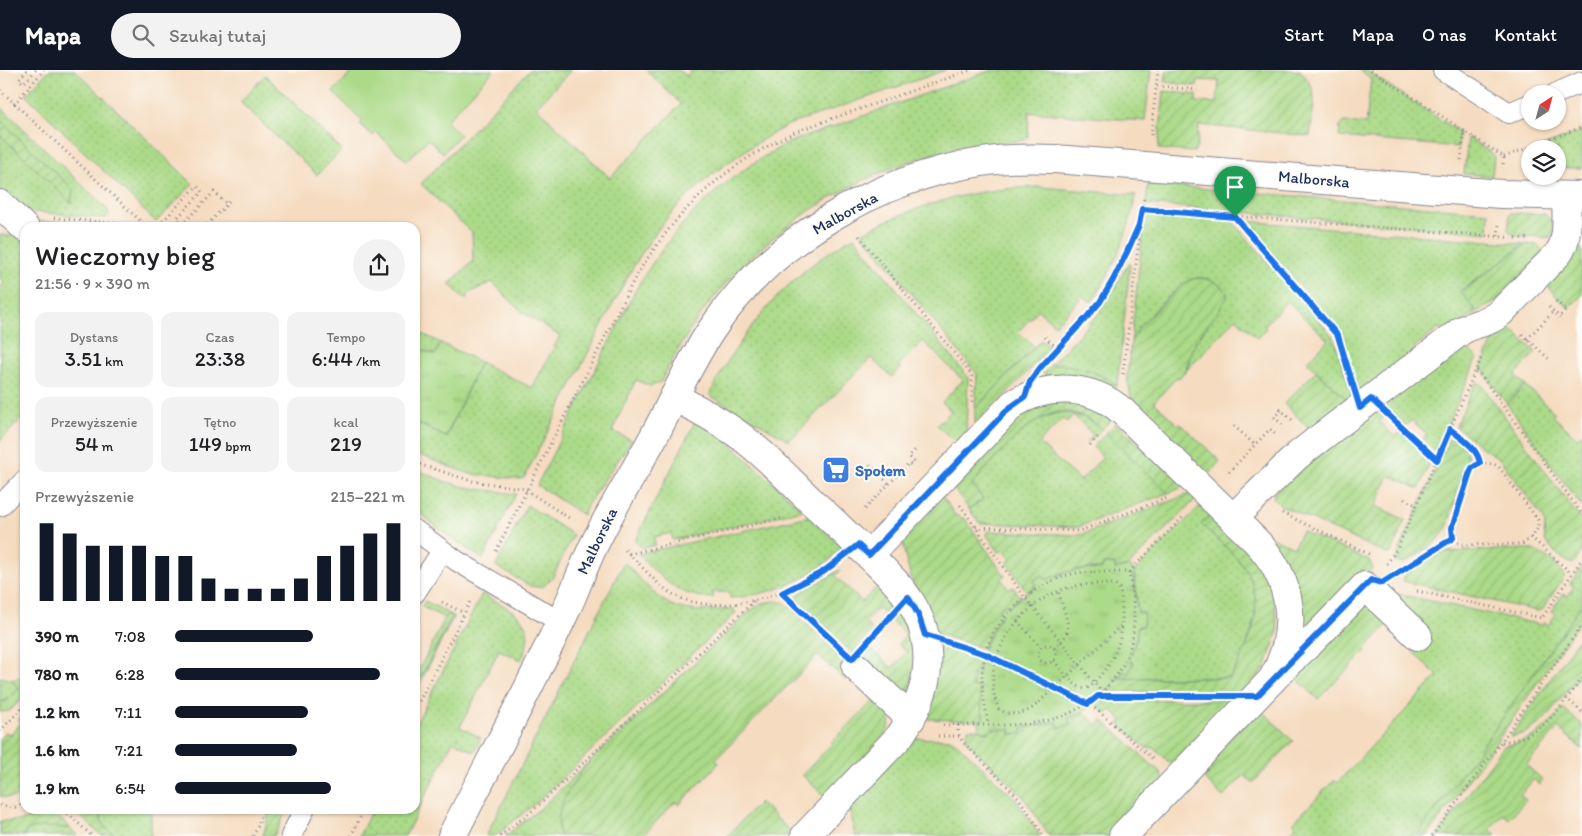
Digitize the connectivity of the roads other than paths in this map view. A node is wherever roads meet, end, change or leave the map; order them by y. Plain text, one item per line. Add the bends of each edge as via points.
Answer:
1 (1443, 70) edge
2 (1582, 82) edge
3 (1566, 89) edge
4 (1521, 108) edge
5 (1574, 196) edge
6 (674, 397) junction
7 (20, 485) edge
8 (0, 506) edge
9 (1242, 509) junction
10 (420, 534) edge
11 (863, 550) junction
12 (442, 551) junction
13 (420, 585) edge
14 (560, 622) junction
15 (1418, 636) dead end
16 (854, 663) road end
17 (1264, 688) junction
18 (911, 719) junction
19 (302, 814) edge
20 (290, 836) edge
21 (452, 836) edge
22 (805, 836) edge
23 (1123, 836) edge

1 - 4 lane via 1509,114
2 - 3 lane
5 - 6 street, Malborska via 1501,194 1055,158 981,162 869,197 788,249 724,313 699,350
5 - 9 street via 1562,247 1502,312 1461,331 1297,456
6 - 11 street via 712,416 748,442
6 - 14 street, Malborska via 598,536
7 - 8 lane
9 - 11 street via 1203,489 1119,408 1078,390 1057,389 1025,397 1008,409
9 - 17 street via 1279,572 1290,614 1281,662
10 - 12 lane
11 - 18 street via 908,597 925,635 928,654 926,683
12 - 13 lane
12 - 14 lane
14 - 21 street, Malborska
15 - 17 street via 1368,583
16 - 18 street
17 - 23 street
18 - 22 street via 900,736
19 - 20 lane

